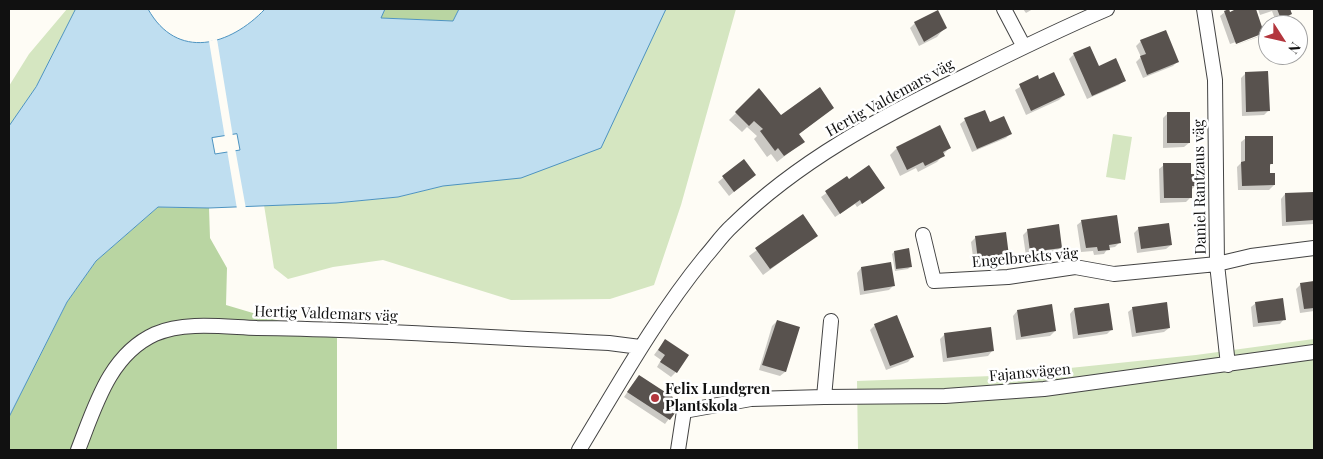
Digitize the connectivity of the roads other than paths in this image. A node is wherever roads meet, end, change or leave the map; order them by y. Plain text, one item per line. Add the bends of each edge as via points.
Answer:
1 (1004, 9) edge
2 (1107, 9) edge
3 (1204, 9) edge
4 (1024, 47) junction
5 (922, 235) dead end
6 (1314, 248) edge
7 (1217, 264) junction
8 (831, 321) dead end
9 (640, 348) junction
10 (1314, 352) edge
11 (1228, 365) junction
12 (824, 397) junction
13 (78, 450) edge
14 (579, 450) edge
15 (678, 450) edge

1 - 4 street
2 - 4 street, Hertig Valdemars väg
3 - 7 street, Daniel Rantzaus väg via 1215,80
4 - 9 street, Hertig Valdemars väg via 855,132 756,204 731,226 677,291
5 - 7 street, Engelbrekts väg via 934,281 1008,277 1075,267 1114,274
6 - 7 street, Engelbrekts väg
7 - 11 street, Daniel Rantzaus väg
8 - 12 street
9 - 13 street, Hertig Valdemars väg via 609,343 313,329 183,327 156,334 132,349 114,368 96,402
9 - 14 street, Hertig Valdemars väg
10 - 11 street, Fajansvägen
11 - 12 street, Fajansvägen via 1044,389 945,396
12 - 15 street, Fajansvägen via 751,399 684,411

